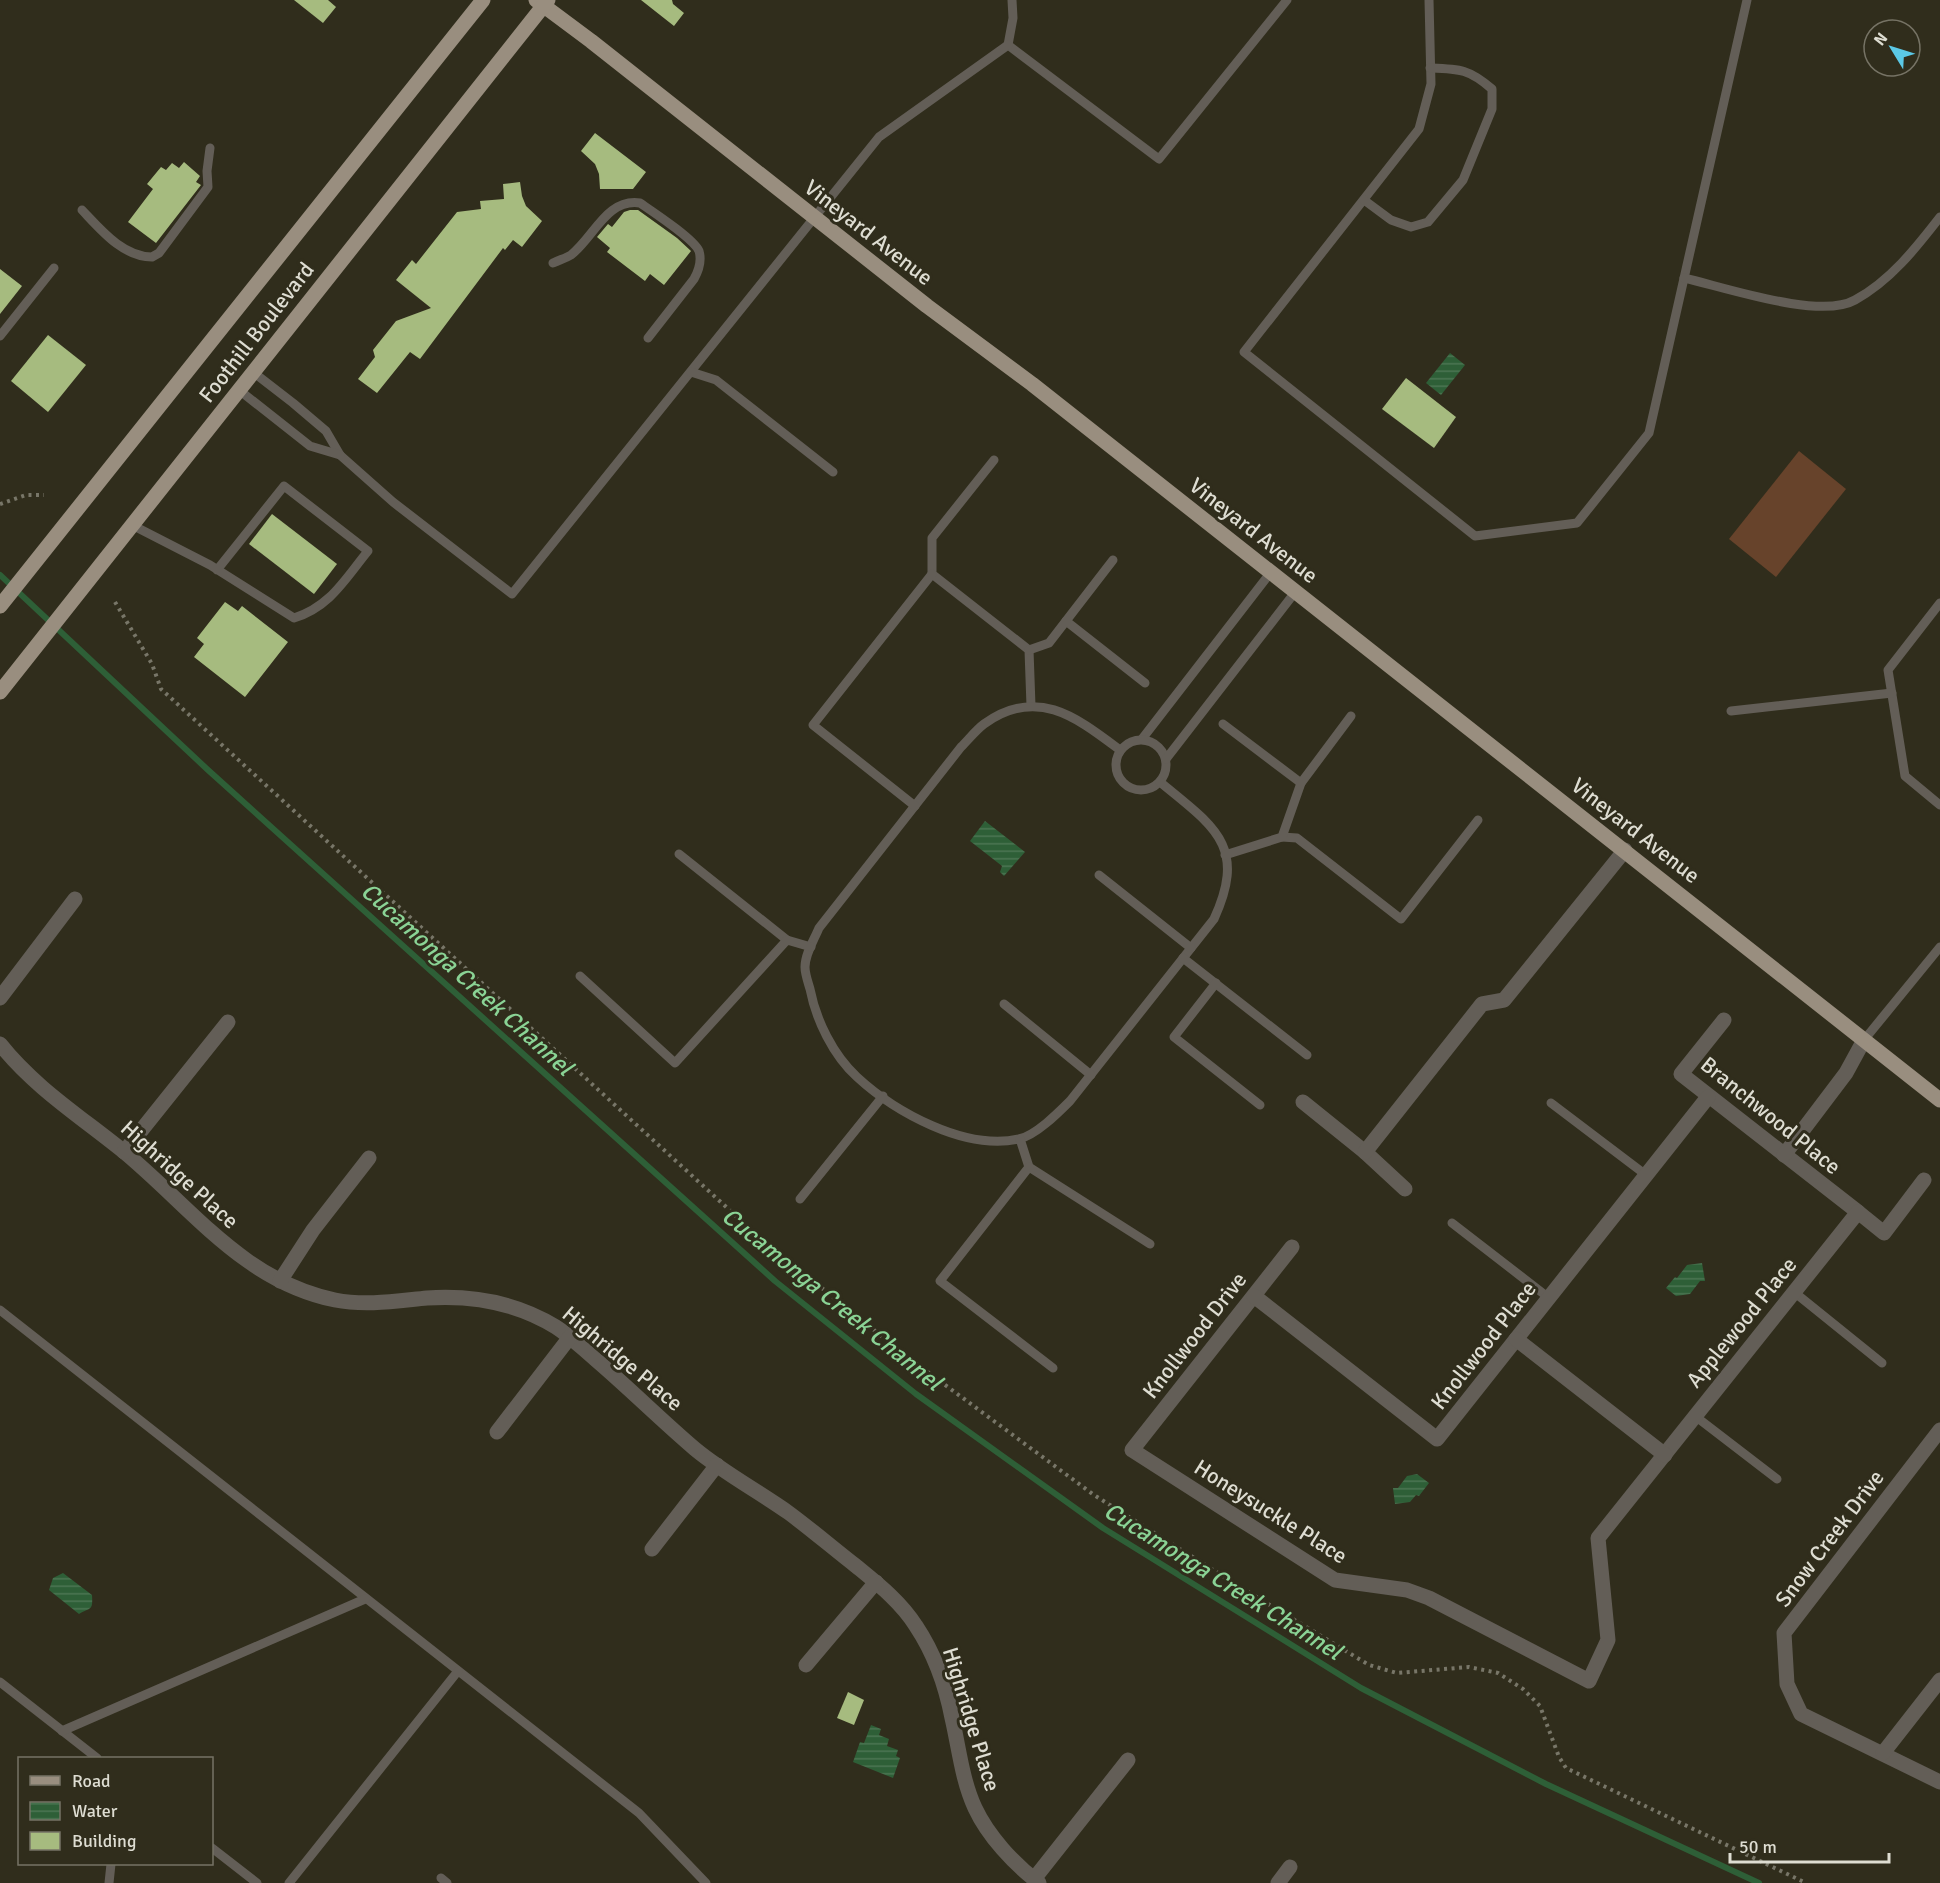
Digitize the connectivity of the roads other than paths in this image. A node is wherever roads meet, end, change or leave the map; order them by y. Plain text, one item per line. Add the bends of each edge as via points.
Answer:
1 (483, 0) edge
2 (1012, 0) edge
3 (1287, 0) edge
4 (1429, 0) edge
5 (1747, 0) edge
6 (543, 2) edge
7 (1008, 45) junction
8 (1430, 68) junction
9 (210, 148) dead end
10 (1364, 200) junction
11 (82, 210) dead end
12 (1940, 217) edge
13 (814, 218) junction
14 (553, 262) dead end
15 (54, 268) dead end
16 (1684, 278) junction
17 (0, 336) edge
18 (648, 338) dead end
19 (253, 372) junction
20 (692, 372) junction
21 (239, 390) junction
22 (339, 455) junction
23 (994, 460) dead end
24 (833, 472) dead end
25 (132, 525) junction
26 (1113, 560) dead end
27 (217, 570) junction
28 (1271, 572) junction
29 (932, 574) junction
30 (1296, 591) junction
31 (1940, 603) edge
32 (1, 605) edge
33 (1066, 621) junction
34 (1029, 650) junction
35 (1145, 683) dead end
36 (0, 692) edge
37 (1892, 693) junction
38 (1031, 706) junction
39 (1731, 711) dead end
40 (1351, 716) dead end
41 (1223, 724) dead end
42 (1142, 739) junction
43 (1120, 750) junction
44 (1166, 759) junction
45 (1160, 782) junction
46 (1301, 783) junction
47 (1940, 805) edge
48 (915, 806) junction
49 (1479, 820) dead end
50 (1282, 837) junction
51 (1625, 850) junction
52 (680, 854) dead end
53 (1225, 855) junction
54 (1099, 875) dead end
55 (75, 899) dead end
56 (787, 940) junction
57 (810, 946) junction
58 (1940, 947) edge
59 (1191, 948) junction
60 (1183, 958) junction
61 (580, 975) dead end
62 (1216, 983) junction
63 (0, 998) edge
64 (1004, 1004) dead end
65 (1724, 1020) dead end
66 (228, 1022) dead end
67 (1864, 1040) junction
68 (0, 1044) edge
69 (1307, 1055) dead end
70 (1091, 1075) junction
71 (883, 1096) junction
72 (1708, 1097) junction
73 (1940, 1100) edge
74 (1302, 1102) dead end
75 (1551, 1102) dead end
76 (1260, 1105) dead end
77 (1020, 1139) junction
78 (124, 1152) junction
79 (1365, 1152) junction
80 (1784, 1155) junction
81 (369, 1158) dead end
82 (1029, 1167) junction
83 (1646, 1175) junction
84 (1924, 1180) dead end
85 (1405, 1190) dead end
86 (800, 1199) dead end
87 (1858, 1212) junction
88 (1452, 1224) dead end
89 (1150, 1244) dead end
90 (1292, 1247) dead end
91 (280, 1281) junction
92 (1794, 1292) junction
93 (1254, 1296) junction
94 (1548, 1298) junction
95 (0, 1310) edge
96 (570, 1337) junction
97 (1516, 1339) junction
98 (1882, 1363) dead end
99 (1053, 1368) dead end
100 (1695, 1416) junction
101 (1940, 1430) edge
102 (497, 1432) dead end
103 (1132, 1450) joint
104 (1665, 1455) junction
105 (717, 1465) junction
106 (1777, 1479) dead end
107 (1598, 1538) joint
108 (652, 1549) dead end
109 (876, 1582) junction
110 (365, 1599) junction
111 (806, 1665) dead end
112 (458, 1671) junction
113 (1940, 1680) edge
114 (0, 1682) edge
115 (62, 1731) junction
116 (1883, 1753) junction
117 (96, 1757) edge
118 (1128, 1760) dead end
119 (1940, 1782) edge
120 (213, 1849) edge
121 (111, 1865) edge
122 (1290, 1867) dead end
123 (1036, 1881) edge
124 (109, 1883) edge
125 (257, 1883) edge
126 (289, 1883) edge
127 (706, 1883) edge
128 (1278, 1883) edge

1 - 32 main road, Foothill Boulevard
2 - 7 lane
3 - 7 lane via 1160,159
4 - 8 lane
5 - 16 lane
6 - 13 main road, Vineyard Avenue
6 - 19 main road, Foothill Boulevard
7 - 13 lane via 879,137
8 - 10 lane via 1431,84 1419,129
8 - 10 lane via 1457,69 1476,75 1492,89 1492,109 1463,180 1428,222 1411,227 1391,220
9 - 11 lane via 208,187 152,257 133,255
10 - 16 lane via 1244,352 1475,537 1577,523 1649,433
12 - 16 lane via 1907,259 1854,301 1826,308 1792,304
13 - 20 lane
13 - 28 main road, Vineyard Avenue
14 - 18 lane via 570,255 613,209 631,201 640,203 694,244 700,259 694,279
15 - 17 lane
19 - 21 main road, Foothill Boulevard
19 - 22 lane via 326,431
20 - 22 lane via 512,594
20 - 24 lane via 716,380
21 - 22 lane via 310,446
21 - 25 main road, Foothill Boulevard
23 - 29 lane via 932,538
25 - 27 lane
25 - 36 main road, Foothill Boulevard
26 - 33 lane
27 - 27 lane via 294,618 325,603 368,551 284,486
28 - 30 main road, Vineyard Avenue
28 - 42 lane
29 - 34 lane
29 - 48 lane via 813,725
30 - 44 lane
30 - 51 main road, Vineyard Avenue
31 - 37 lane via 1888,670
33 - 34 lane via 1049,643
33 - 35 lane
34 - 38 lane
37 - 39 lane
37 - 47 lane via 1905,776
38 - 43 lane via 1057,710 1081,721
38 - 48 lane via 1011,709 983,725
40 - 46 lane
41 - 46 lane
42 - 43 lane via 1129,742
42 - 44 lane via 1154,743
43 - 45 lane via 1116,765 1125,785 1139,790
44 - 45 lane via 1166,771
45 - 53 lane via 1205,818 1220,839
46 - 50 lane
48 - 57 lane via 819,928
49 - 50 lane via 1401,919 1297,838
50 - 53 lane
51 - 67 main road, Vineyard Avenue
51 - 79 street via 1504,1000 1482,1004
52 - 56 lane
53 - 59 lane via 1228,873 1223,898 1214,919
54 - 59 lane
55 - 63 street
56 - 57 lane
56 - 61 lane via 675,1063
57 - 71 lane via 805,967 813,1004 834,1048 856,1076
58 - 67 lane
59 - 60 lane
60 - 62 lane
60 - 70 lane
62 - 69 lane
62 - 76 lane via 1174,1037
64 - 70 lane
65 - 72 street, Branchwood Place via 1681,1074
66 - 78 street
67 - 73 main road, Vineyard Avenue
67 - 80 street via 1846,1073
68 - 78 street, Highridge Place via 24,1071
70 - 77 lane via 1052,1120
71 - 77 lane via 940,1130 981,1140
71 - 86 lane
72 - 80 street, Branchwood Place
72 - 83 street, Knollwood Place
74 - 79 street
75 - 83 lane
77 - 82 lane
78 - 91 street, Highridge Place via 215,1237
79 - 85 street
80 - 87 street, Branchwood Place
81 - 91 street via 313,1230
82 - 89 lane
82 - 99 lane via 940,1281
83 - 94 street, Knollwood Place
84 - 87 street via 1884,1233
87 - 92 street, Applewood Place
88 - 94 lane
90 - 93 street, Knollwood Drive
91 - 96 street, Highridge Place via 307,1293 368,1304 431,1298 478,1299 511,1306
92 - 98 lane
92 - 100 street, Applewood Place
93 - 97 street, Knollwood Place via 1437,1439
93 - 103 street, Knollwood Drive
94 - 97 street, Knollwood Place
95 - 110 lane
96 - 102 street
96 - 105 street, Highridge Place
97 - 104 street
100 - 104 street, Applewood Place
100 - 106 lane
101 - 116 street, Snow Creek Drive via 1784,1634 1787,1684 1801,1714
103 - 107 street, Honeysuckle Place via 1335,1580 1407,1590 1428,1598 1589,1682 1608,1640
104 - 107 street, Applewood Place
105 - 108 street
105 - 109 street, Highridge Place via 788,1513
109 - 111 street
109 - 123 street, Highridge Place via 906,1612 933,1658 952,1714 962,1768 975,1808 993,1836
110 - 112 lane
110 - 115 lane
112 - 126 lane
112 - 127 lane via 639,1813
113 - 116 street
114 - 115 lane
115 - 117 lane
116 - 119 street
118 - 123 street
120 - 125 lane
121 - 124 lane
122 - 128 street

